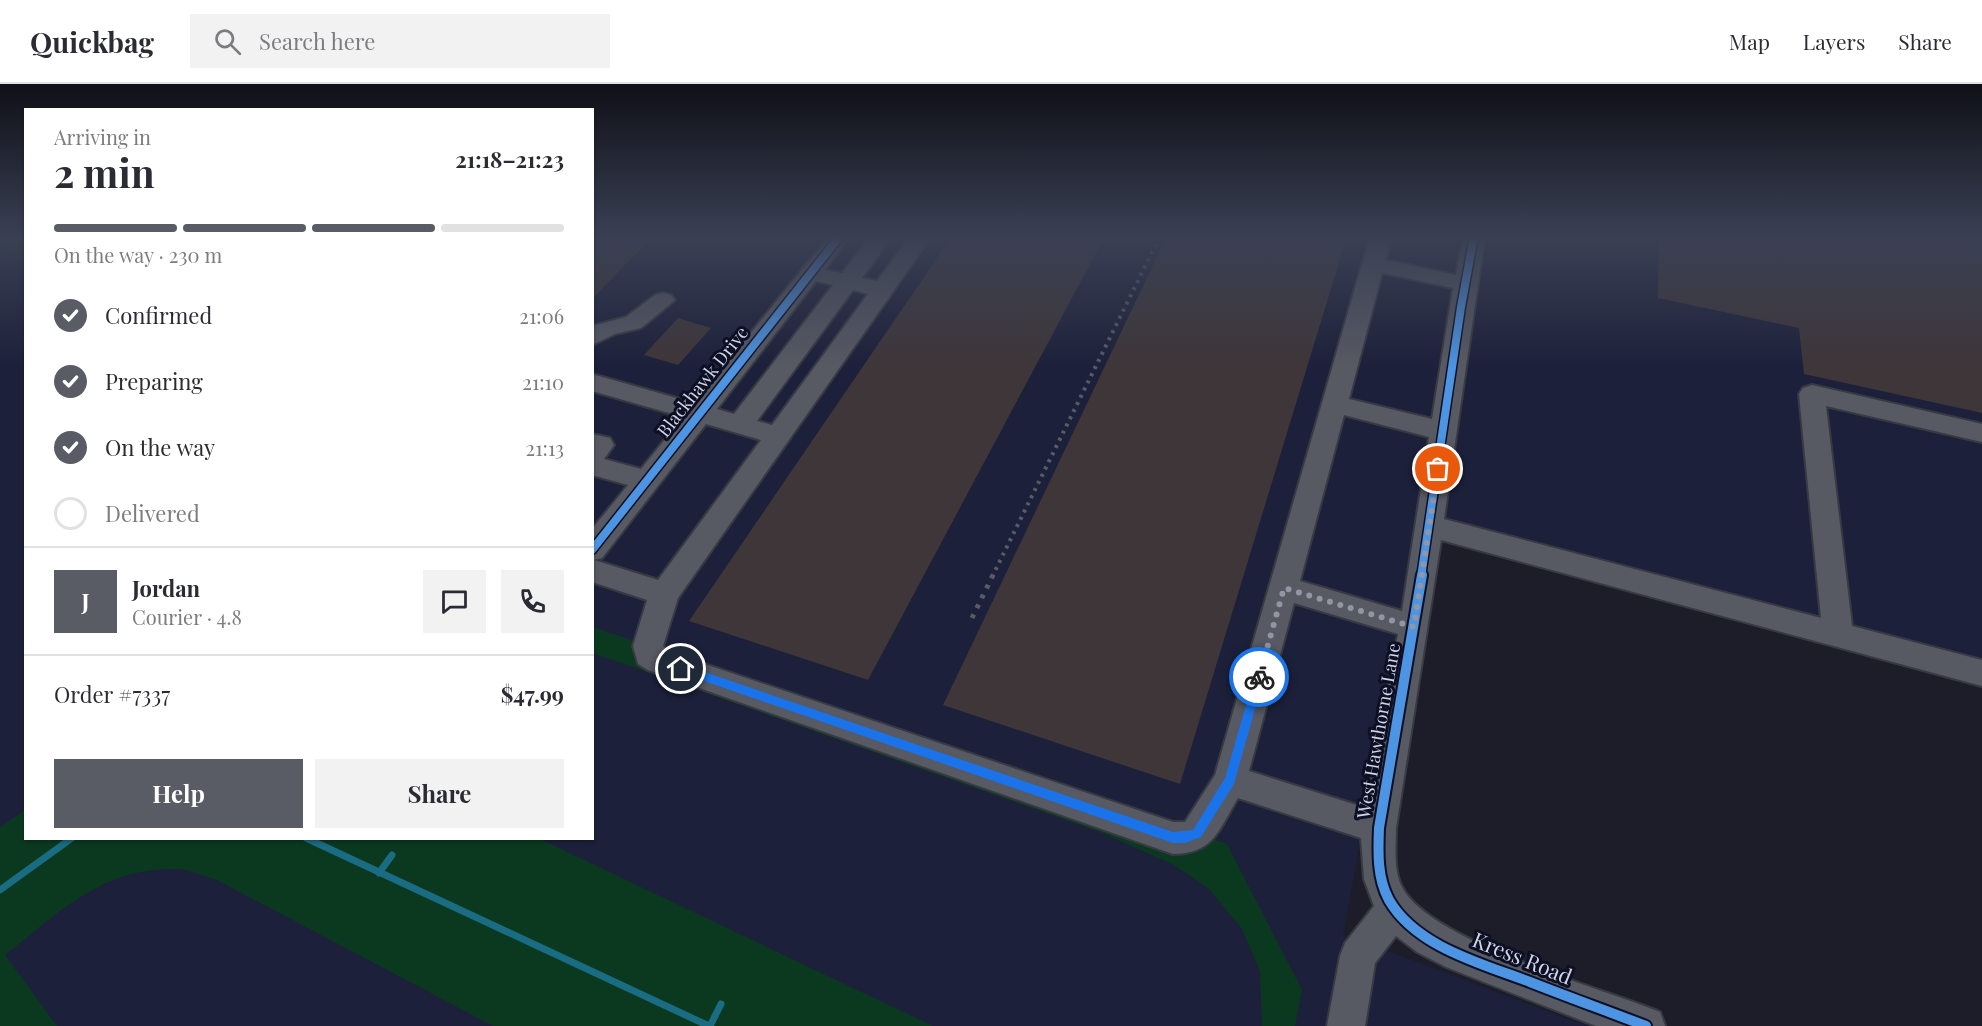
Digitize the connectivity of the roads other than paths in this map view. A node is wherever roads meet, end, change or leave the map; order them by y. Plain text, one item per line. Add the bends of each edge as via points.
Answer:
1 (805, 280) edge
2 (840, 280) edge
3 (890, 280) edge
4 (1369, 280) edge
5 (1446, 280) edge
6 (1466, 280) edge
7 (849, 282) junction
8 (1465, 284) junction
9 (883, 290) junction
10 (663, 300) dead end
11 (594, 336) edge
12 (594, 383) edge
13 (1335, 404) junction
14 (699, 415) junction
15 (739, 426) junction
16 (1443, 431) junction
17 (1982, 433) edge
18 (778, 436) junction
19 (594, 443) edge
20 (594, 453) edge
21 (594, 466) edge
22 (647, 480) junction
23 (1429, 526) junction
24 (594, 547) edge
25 (594, 572) edge
26 (1284, 588) junction
27 (664, 594) junction
28 (1414, 627) junction
29 (1838, 634) junction
30 (1982, 673) edge
31 (1230, 780) junction
32 (1379, 828) junction
33 (1395, 908) junction
34 (1346, 1026) edge
35 (1646, 1026) edge

1 - 14 street, Blackhawk Drive
2 - 7 street
3 - 9 street
4 - 13 street
5 - 8 street
6 - 8 street, West Hawthorne Lane
7 - 9 street
7 - 15 street
8 - 16 street, West Hawthorne Lane
9 - 18 street
10 - 11 street via 633,323 608,328
12 - 14 street
13 - 16 street
13 - 26 street
14 - 15 street
14 - 22 street, Blackhawk Drive
15 - 18 street
16 - 23 street, West Hawthorne Lane
17 - 29 street via 1812,394
18 - 27 street
19 - 20 street via 601,445
21 - 22 street
22 - 24 street, Blackhawk Drive
23 - 28 street, West Hawthorne Lane
23 - 29 street
25 - 27 street
26 - 28 street
26 - 31 street
27 - 31 street via 648,646 650,655 659,661 1173,838 1197,834
28 - 32 street, West Hawthorne Lane
29 - 30 street
31 - 32 street
32 - 33 street, West Hawthorne Lane via 1378,860 1383,888
33 - 34 street via 1358,956
33 - 35 street, Kress Road via 1446,948

